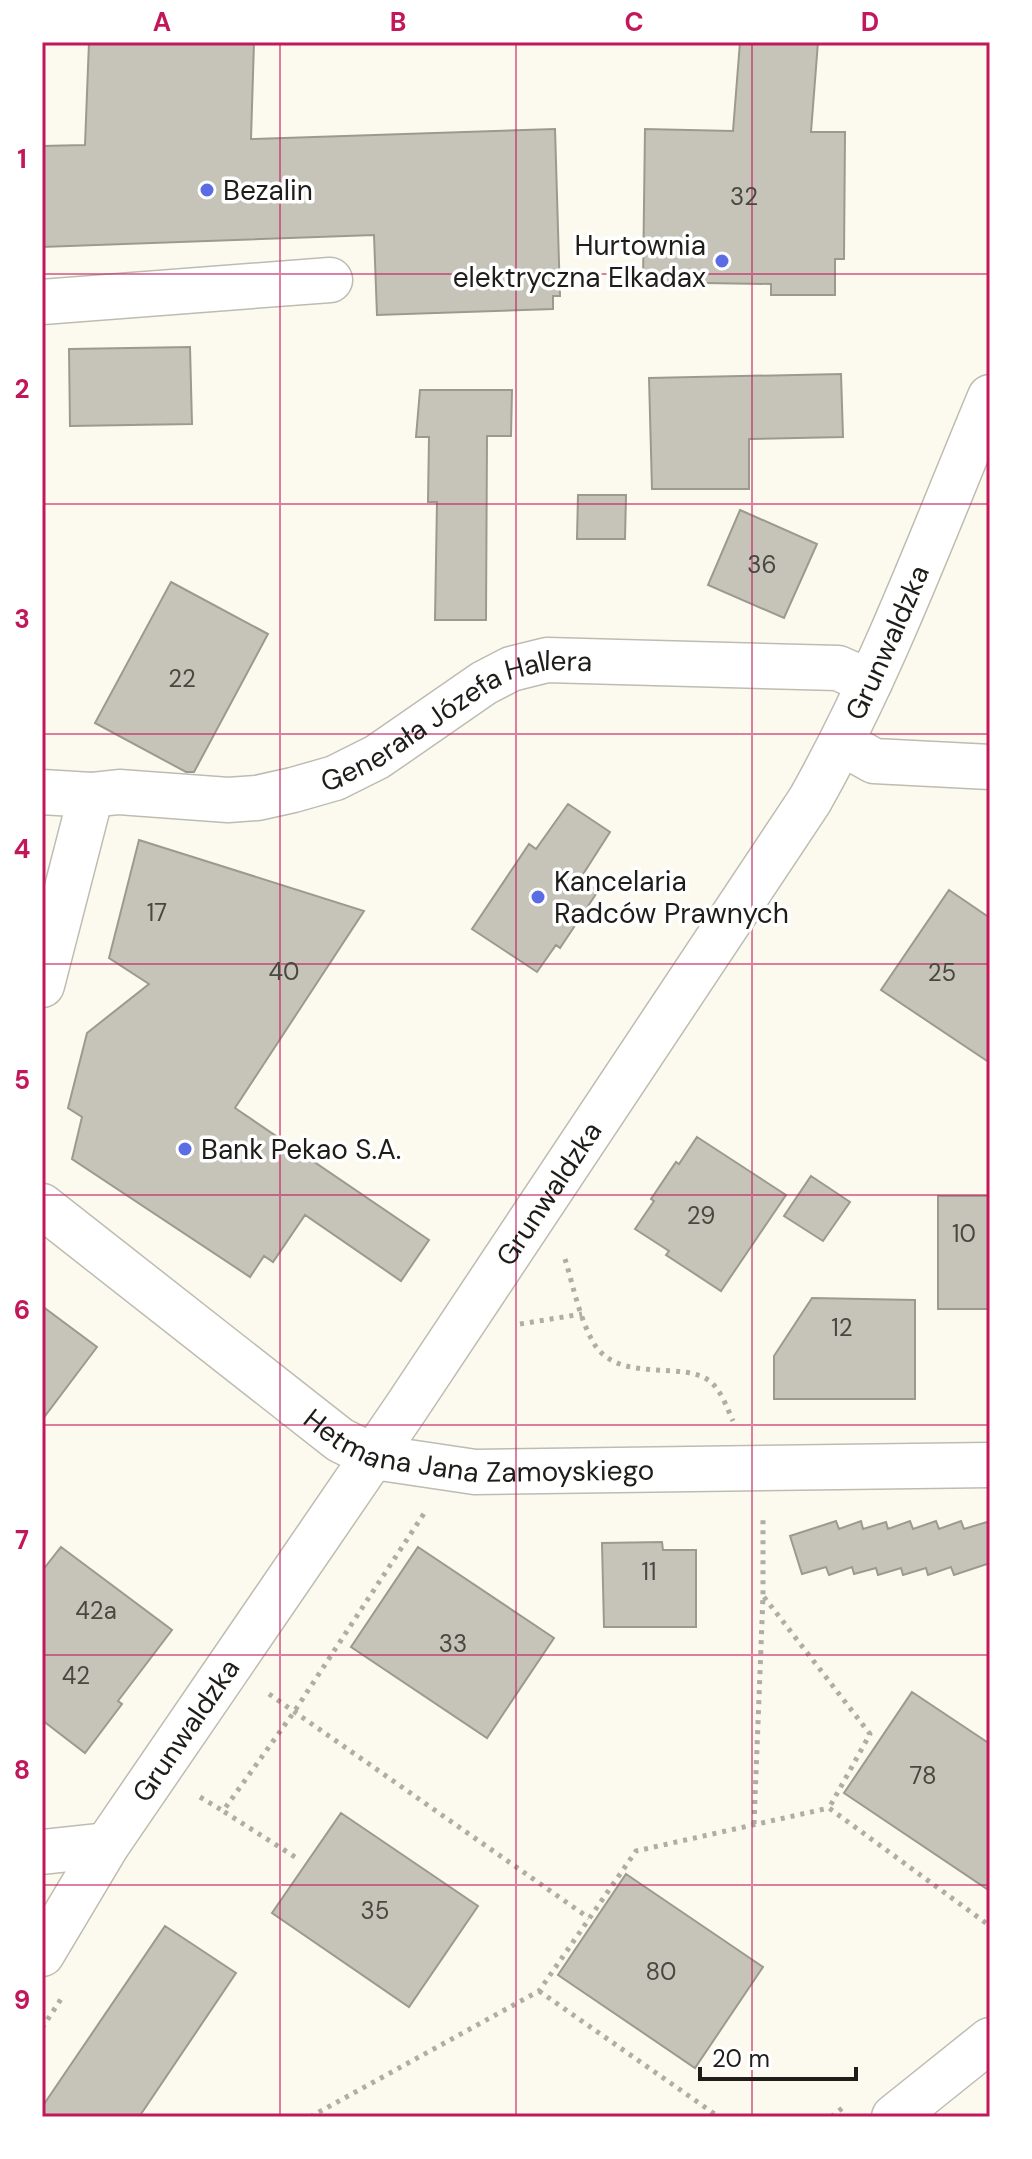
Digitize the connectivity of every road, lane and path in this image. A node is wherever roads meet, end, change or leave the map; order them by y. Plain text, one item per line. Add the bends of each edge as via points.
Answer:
1 (330, 280) dead end
2 (42, 302) edge
3 (990, 397) edge
4 (870, 682) junction
5 (842, 743) junction
6 (990, 767) edge
7 (42, 792) edge
8 (91, 795) junction
9 (42, 985) edge
10 (42, 1206) edge
11 (565, 1257) dead end
12 (582, 1314) junction
13 (517, 1324) dead end
14 (374, 1457) junction
15 (990, 1465) edge
16 (758, 1486) junction
17 (431, 1502) dead end
18 (763, 1596) junction
19 (262, 1689) dead end
20 (294, 1712) junction
21 (829, 1808) junction
22 (754, 1824) junction
23 (107, 1845) junction
24 (42, 1852) edge
25 (295, 1857) dead end
26 (589, 1918) junction
27 (990, 1926) edge
28 (42, 1954) edge
29 (539, 1991) junction
30 (990, 2040) edge
31 (310, 2117) edge
32 (719, 2117) edge
33 (894, 2117) edge

1 - 2 street
3 - 4 street, Grunwaldzka
4 - 5 street, Grunwaldzka
4 - 8 street, Generała Józefa Hallera via 838,668 547,660 484,683 377,757 335,778 257,798
5 - 6 street via 874,761
5 - 14 street, Grunwaldzka via 810,800
7 - 8 street, Generała Józefa Hallera
8 - 9 street
10 - 14 street, Hetmana Jana Zamoyskiego via 340,1440
11 - 12 path
12 - 13 path
12 - 16 path via 593,1343 618,1363 698,1375 711,1382 722,1396
14 - 16 street, Hetmana Jana Zamoyskiego via 475,1472
14 - 23 street, Grunwaldzka
15 - 16 street, Hetmana Jana Zamoyskiego
16 - 18 path
17 - 20 path
18 - 21 path via 870,1734
18 - 22 path
19 - 20 path
20 - 25 path via 223,1811
20 - 26 path
21 - 22 path
21 - 27 path
22 - 26 path via 636,1851
23 - 24 street
23 - 28 street, Grunwaldzka
26 - 29 path
29 - 31 path
29 - 32 path
30 - 33 street

